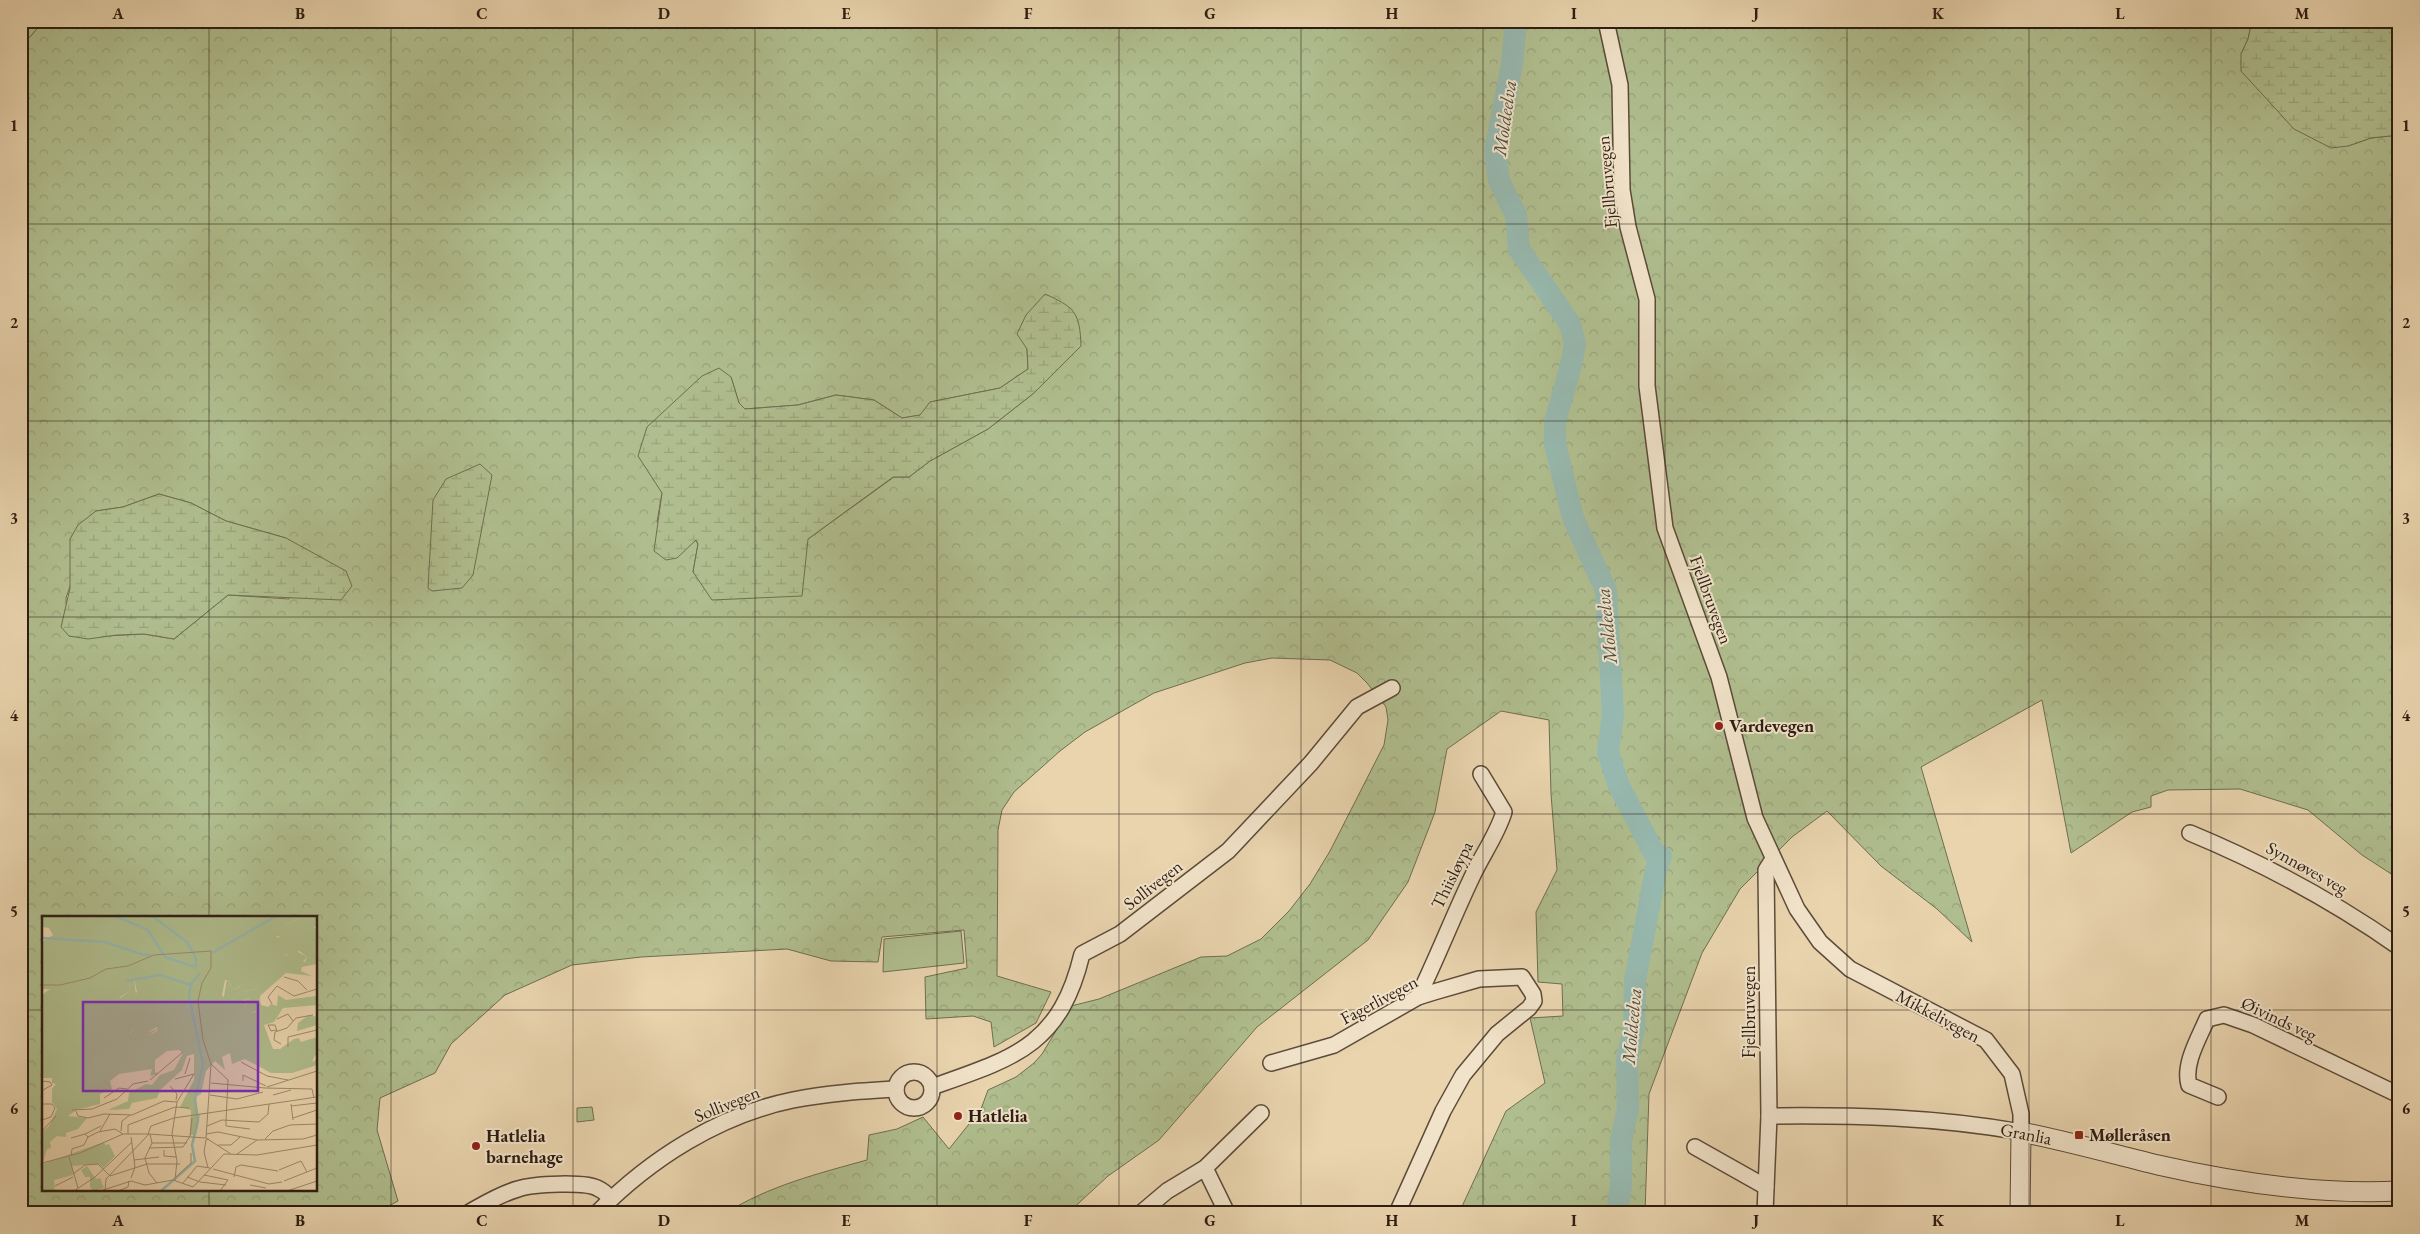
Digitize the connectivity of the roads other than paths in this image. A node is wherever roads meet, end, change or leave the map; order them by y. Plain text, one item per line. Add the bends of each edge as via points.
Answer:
1 (1606, 21) edge
2 (1392, 688) dead end
3 (1482, 774) dead end
4 (2190, 833) dead end
5 (1773, 859) junction
6 (2399, 947) edge
7 (1418, 997) junction
8 (1271, 1063) dead end
9 (932, 1087) junction
10 (896, 1089) junction
11 (2399, 1095) edge
12 (2218, 1098) dead end
13 (1261, 1113) dead end
14 (1769, 1116) junction
15 (2022, 1132) junction
16 (1696, 1147) dead end
17 (1204, 1168) junction
18 (1766, 1187) junction
19 (2399, 1191) edge
20 (611, 1199) junction
21 (468, 1213) edge
22 (597, 1213) edge
23 (1141, 1213) edge
24 (1227, 1213) edge
25 (1397, 1213) edge
26 (1765, 1213) edge
27 (2020, 1213) edge

1 - 5 street, Fjellbruvegen via 1620,85 1622,190 1626,218 1646,299 1647,386 1665,528 1719,677 1756,818
2 - 9 street, Sollivegen via 1357,707 1311,763 1228,851 1120,934 1082,954 1076,983 1057,1019 1044,1034 989,1067
3 - 7 street, Thiisløypa via 1504,812 1500,826 1486,847
4 - 6 street, Synnøves veg via 2249,857 2358,918
5 - 14 street, Fjellbruvegen via 1766,870
5 - 15 street, Mikkelivegen via 1796,908 1820,942 1850,969 1986,1040 2012,1074
7 - 8 street, Fagerlivegen via 1334,1046
7 - 25 street, Fagerlivegen via 1479,979 1509,976 1522,977 1534,1001 1497,1034 1463,1075
9 - 10 street via 927,1078 913,1072 899,1080
9 - 10 street via 928,1103 918,1108 902,1104
10 - 20 street, Sollivegen via 791,1100 738,1116 695,1137
11 - 12 street, Øivinds veg via 2252,1025 2224,1015 2207,1019 2186,1075 2189,1085
13 - 17 street
14 - 15 street, Granlia via 1910,1117
14 - 18 street, Fjellbruvegen
15 - 19 street, Granlia via 2244,1182 2303,1189
15 - 27 street, Mikkelivegen
16 - 18 street
17 - 23 street via 1167,1191
17 - 24 street
18 - 26 street, Fjellbruvegen
20 - 21 street via 599,1188 535,1185 504,1194
20 - 22 street, Sollivegen

